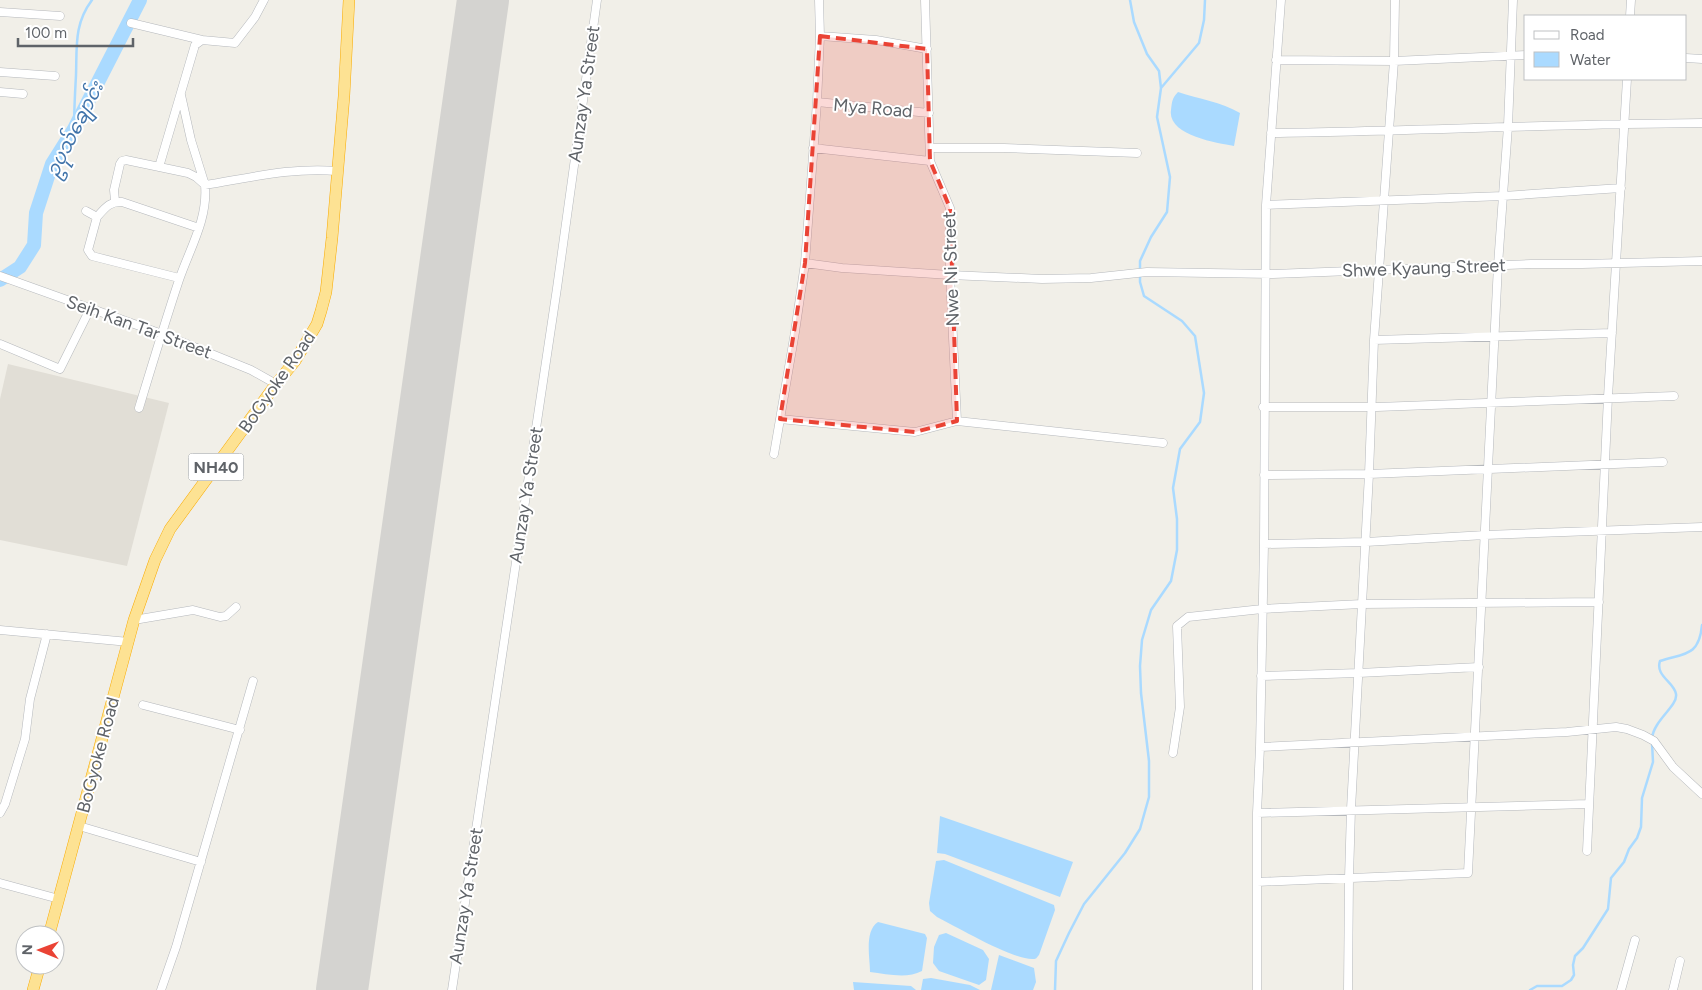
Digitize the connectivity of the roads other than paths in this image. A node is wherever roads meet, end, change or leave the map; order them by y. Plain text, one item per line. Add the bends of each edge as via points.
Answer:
1 (264, 0) edge
2 (349, 0) edge
3 (597, 0) edge
4 (819, 0) edge
5 (926, 0) edge
6 (1281, 0) edge
7 (1395, 0) edge
8 (1513, 0) edge
9 (1631, 0) edge
10 (0, 12) edge
11 (1630, 15) edge
12 (60, 16) dead end
13 (131, 23) dead end
14 (820, 36) junction
15 (202, 40) junction
16 (927, 49) junction
17 (1511, 55) junction
18 (1524, 55) edge
19 (1687, 58) edge
20 (1702, 59) edge
21 (1276, 60) junction
22 (1394, 61) junction
23 (0, 72) edge
24 (55, 76) dead end
25 (1627, 80) edge
26 (0, 92) edge
27 (23, 94) dead end
28 (181, 95) junction
29 (817, 102) junction
30 (929, 113) junction
31 (1702, 123) edge
32 (1624, 124) junction
33 (1508, 126) junction
34 (1389, 131) junction
35 (1272, 133) junction
36 (814, 148) junction
37 (931, 148) junction
38 (1137, 153) dead end
39 (930, 161) junction
40 (159, 167) junction
41 (337, 171) junction
42 (205, 184) junction
43 (1621, 188) junction
44 (1503, 196) junction
45 (1384, 200) junction
46 (115, 201) junction
47 (1266, 205) junction
48 (86, 211) dead end
49 (97, 217) junction
50 (199, 228) junction
51 (1702, 261) edge
52 (804, 263) junction
53 (1617, 263) junction
54 (1498, 265) junction
55 (1378, 270) junction
56 (1265, 274) junction
57 (950, 275) junction
58 (0, 276) edge
59 (179, 278) junction
60 (90, 309) junction
61 (1612, 333) junction
62 (162, 334) junction
63 (1494, 335) junction
64 (1374, 340) junction
65 (0, 344) edge
66 (276, 384) junction
67 (1674, 396) dead end
68 (1608, 397) junction
69 (1491, 403) junction
70 (1371, 406) junction
71 (1263, 407) junction
72 (139, 408) dead end
73 (780, 419) junction
74 (957, 421) junction
75 (1163, 442) dead end
76 (774, 454) dead end
77 (1663, 462) dead end
78 (1605, 464) junction
79 (1489, 468) junction
80 (1369, 474) junction
81 (1264, 475) junction
82 (1702, 527) edge
83 (1602, 531) junction
84 (1485, 535) junction
85 (1366, 542) junction
86 (1264, 544) junction
87 (1599, 602) junction
88 (1362, 604) junction
89 (1481, 604) junction
90 (236, 607) dead end
91 (1262, 608) junction
92 (134, 620) junction
93 (0, 630) edge
94 (47, 634) junction
95 (129, 642) junction
96 (1479, 667) junction
97 (1359, 673) junction
98 (1261, 676) junction
99 (253, 681) dead end
100 (143, 705) dead end
101 (1593, 729) junction
102 (240, 730) junction
103 (1474, 736) junction
104 (1356, 742) junction
105 (1260, 747) junction
106 (1172, 753) dead end
107 (1702, 794) edge
108 (1589, 804) junction
109 (1471, 808) junction
110 (1351, 809) junction
111 (0, 813) edge
112 (1257, 813) junction
113 (79, 826) junction
114 (1587, 851) dead end
115 (201, 862) junction
116 (1348, 878) junction
117 (1257, 882) junction
118 (0, 883) edge
119 (59, 900) junction
120 (52, 925) edge
121 (1635, 940) dead end
122 (1680, 961) dead end
123 (37, 975) edge
124 (33, 990) edge
125 (161, 990) edge
126 (452, 990) edge
127 (1257, 990) edge
128 (1348, 990) edge
129 (1621, 990) edge
130 (1673, 990) edge

1 - 15 street via 235,43
2 - 41 highway, BoGyoke Road / NH40
3 - 126 street, Aunzay Ya Street via 556,298
4 - 14 street
5 - 16 street, Nwe Ni Street
6 - 21 street
7 - 22 street
8 - 17 street
9 - 11 street
10 - 12 street
13 - 15 street
14 - 16 street via 876,40
14 - 29 street
15 - 28 street via 194,45
16 - 30 street, Nwe Ni Street
17 - 18 street
17 - 22 street
17 - 33 street
19 - 20 street
21 - 22 street
21 - 35 street
22 - 34 street
23 - 24 street
25 - 32 street
26 - 27 street
28 - 40 street
28 - 42 street
29 - 30 street, Mya Road
29 - 36 street
30 - 37 street, Nwe Ni Street
31 - 32 street
32 - 33 street
32 - 43 street
33 - 34 street
33 - 44 street
34 - 35 street
34 - 45 street
35 - 47 street
36 - 39 street
36 - 52 street
37 - 38 street
37 - 39 street, Nwe Ni Street
39 - 57 street, Nwe Ni Street via 950,208
40 - 42 street via 188,173
40 - 46 street via 122,161 114,190
41 - 42 street via 287,171
41 - 66 highway, BoGyoke Road / NH40 via 326,292 321,311 295,361
42 - 50 street via 204,217
43 - 44 street
43 - 53 street
44 - 45 street
44 - 54 street
45 - 47 street
45 - 55 street
46 - 49 street
46 - 50 street
47 - 56 street
48 - 49 street
49 - 59 street via 88,245 92,256
50 - 59 street
51 - 53 street, Shwe Kyaung Street
52 - 57 street, Shwe Kyaung Street
52 - 73 street
53 - 54 street, Shwe Kyaung Street
53 - 61 street
54 - 55 street, Shwe Kyaung Street
54 - 63 street
55 - 56 street, Shwe Kyaung Street
55 - 64 street
56 - 57 street, Shwe Kyaung Street via 1147,272 1042,279
56 - 71 street
57 - 74 street, Nwe Ni Street
58 - 60 street, Seih Kan Tar Street
59 - 62 street
60 - 62 street, Seih Kan Tar Street
60 - 65 street via 60,369
61 - 63 street
61 - 68 street
62 - 66 street, Seih Kan Tar Street via 251,370
62 - 72 street
63 - 64 street
63 - 69 street
64 - 70 street
66 - 92 highway, BoGyoke Road / NH40 via 170,529
67 - 68 street
68 - 69 street
68 - 78 street
69 - 70 street
69 - 79 street
70 - 71 street
70 - 80 street
71 - 81 street
73 - 74 street via 916,432
73 - 76 street
74 - 75 street
77 - 78 street
78 - 79 street
78 - 83 street
79 - 80 street
79 - 84 street
80 - 81 street
80 - 85 street
81 - 86 street
82 - 83 street
83 - 84 street
83 - 87 street
84 - 85 street
84 - 89 street
85 - 86 street
85 - 88 street
86 - 91 street
87 - 89 street
87 - 101 street
88 - 89 street
88 - 91 street
88 - 97 street
89 - 96 street
90 - 92 street via 220,617 193,610
91 - 98 street
91 - 106 street via 1188,617 1177,626 1180,707
92 - 95 highway, BoGyoke Road / NH40
93 - 94 street
94 - 95 street
94 - 111 street via 30,699 25,739
95 - 113 highway, BoGyoke Road / NH40
96 - 97 street
96 - 103 street
97 - 98 street
97 - 104 street
98 - 105 street
99 - 102 street
100 - 102 street
101 - 103 street
101 - 107 street via 1627,729 1654,741 1673,767
101 - 108 street
102 - 115 street
103 - 104 street
103 - 109 street
104 - 105 street
104 - 110 street
105 - 112 street
108 - 109 street
108 - 114 street
109 - 110 street
109 - 116 street via 1468,873
110 - 112 street
110 - 116 street
112 - 117 street
113 - 115 street
113 - 119 highway, BoGyoke Road / NH40
115 - 125 street
116 - 117 street
116 - 128 street
117 - 127 street
118 - 119 street
119 - 120 highway, BoGyoke Road / NH40
121 - 129 street
122 - 130 street
123 - 124 highway

